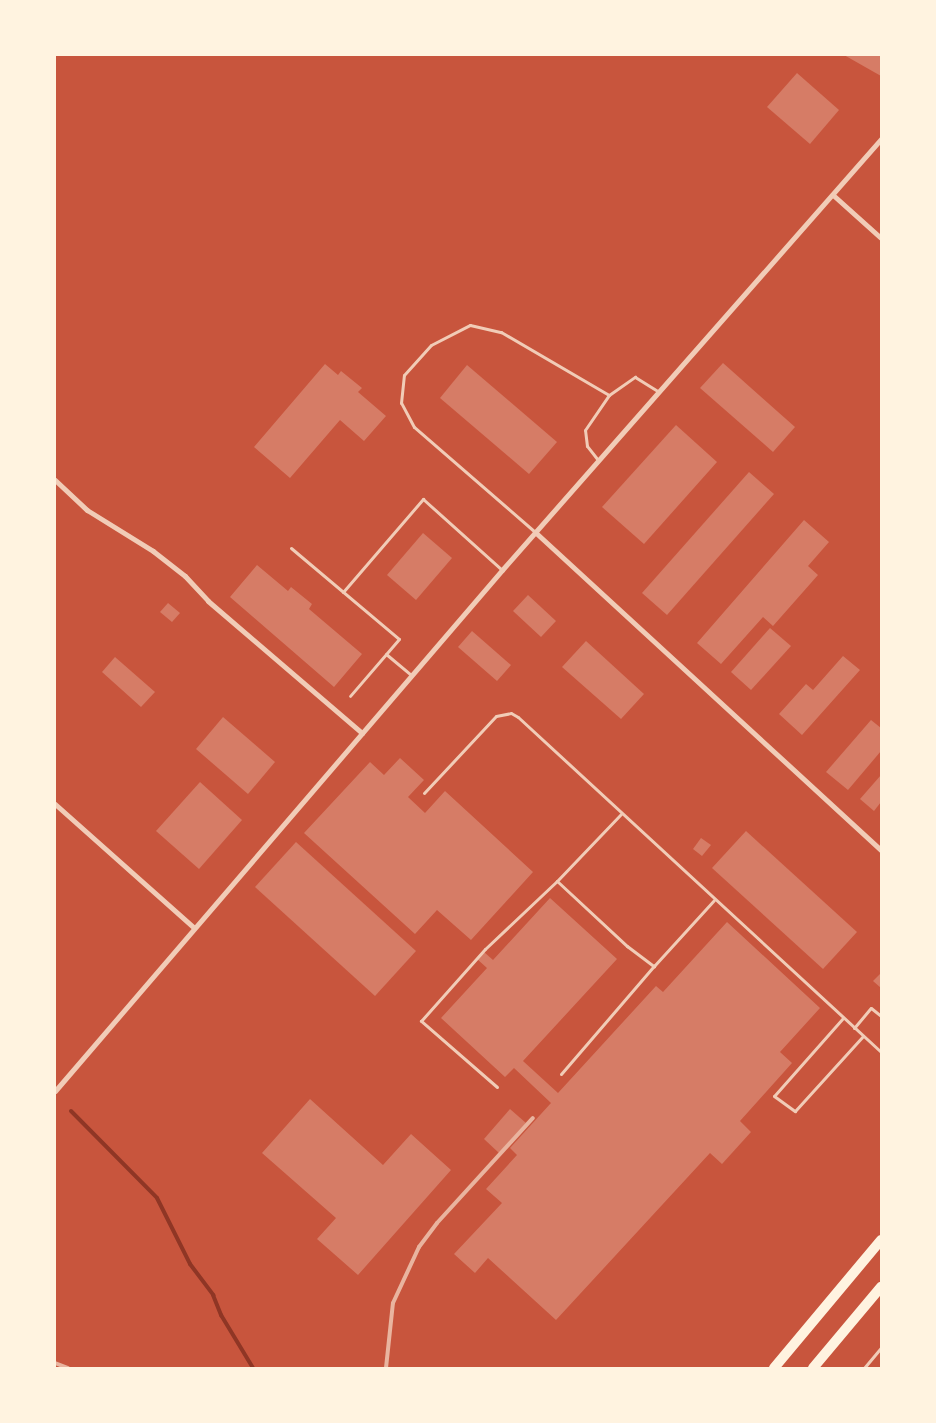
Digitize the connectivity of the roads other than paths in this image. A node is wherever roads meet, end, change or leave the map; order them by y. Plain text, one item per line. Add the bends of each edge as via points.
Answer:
1 (881, 139) edge
2 (833, 196) junction
3 (881, 238) edge
4 (659, 392) junction
5 (608, 395) junction
6 (598, 460) junction
7 (55, 480) edge
8 (535, 532) junction
9 (291, 548) dead end
10 (502, 570) junction
11 (343, 592) junction
12 (386, 654) junction
13 (411, 675) junction
14 (350, 696) dead end
15 (362, 734) junction
16 (424, 794) dead end
17 (55, 804) edge
18 (621, 814) junction
19 (881, 850) edge
20 (557, 881) junction
21 (714, 900) junction
22 (194, 928) junction
23 (654, 966) junction
24 (881, 1016) edge
25 (843, 1018) junction
26 (854, 1028) junction
27 (863, 1036) junction
28 (881, 1052) edge
29 (561, 1074) dead end
30 (497, 1088) dead end
31 (55, 1090) edge
32 (881, 1240) edge
33 (881, 1287) edge
34 (881, 1348) edge
35 (774, 1368) edge
36 (813, 1368) edge
37 (864, 1368) edge

1 - 2 street
2 - 3 street
2 - 4 street
4 - 5 lane via 635,377
4 - 6 street
5 - 6 lane via 585,430 587,446
5 - 8 lane via 501,332 470,325 431,345 404,375 401,403 414,427
6 - 8 street
7 - 15 street via 87,510 154,551 185,576 208,601
8 - 10 street
8 - 19 street
9 - 11 lane
10 - 11 lane via 423,499
10 - 13 street
11 - 12 lane via 399,639
12 - 13 lane
12 - 14 lane
13 - 15 street
15 - 22 street
16 - 18 lane via 488,722 496,716 511,714
17 - 22 street
18 - 20 lane
18 - 21 lane
20 - 23 lane via 627,946
20 - 30 lane via 485,949 421,1021
21 - 23 lane
21 - 25 lane
22 - 31 street
23 - 29 lane
24 - 26 lane via 872,1008
25 - 26 lane
25 - 27 lane via 774,1096 794,1111
26 - 27 lane
27 - 28 lane
32 - 35 highway
33 - 36 highway
34 - 37 lane

